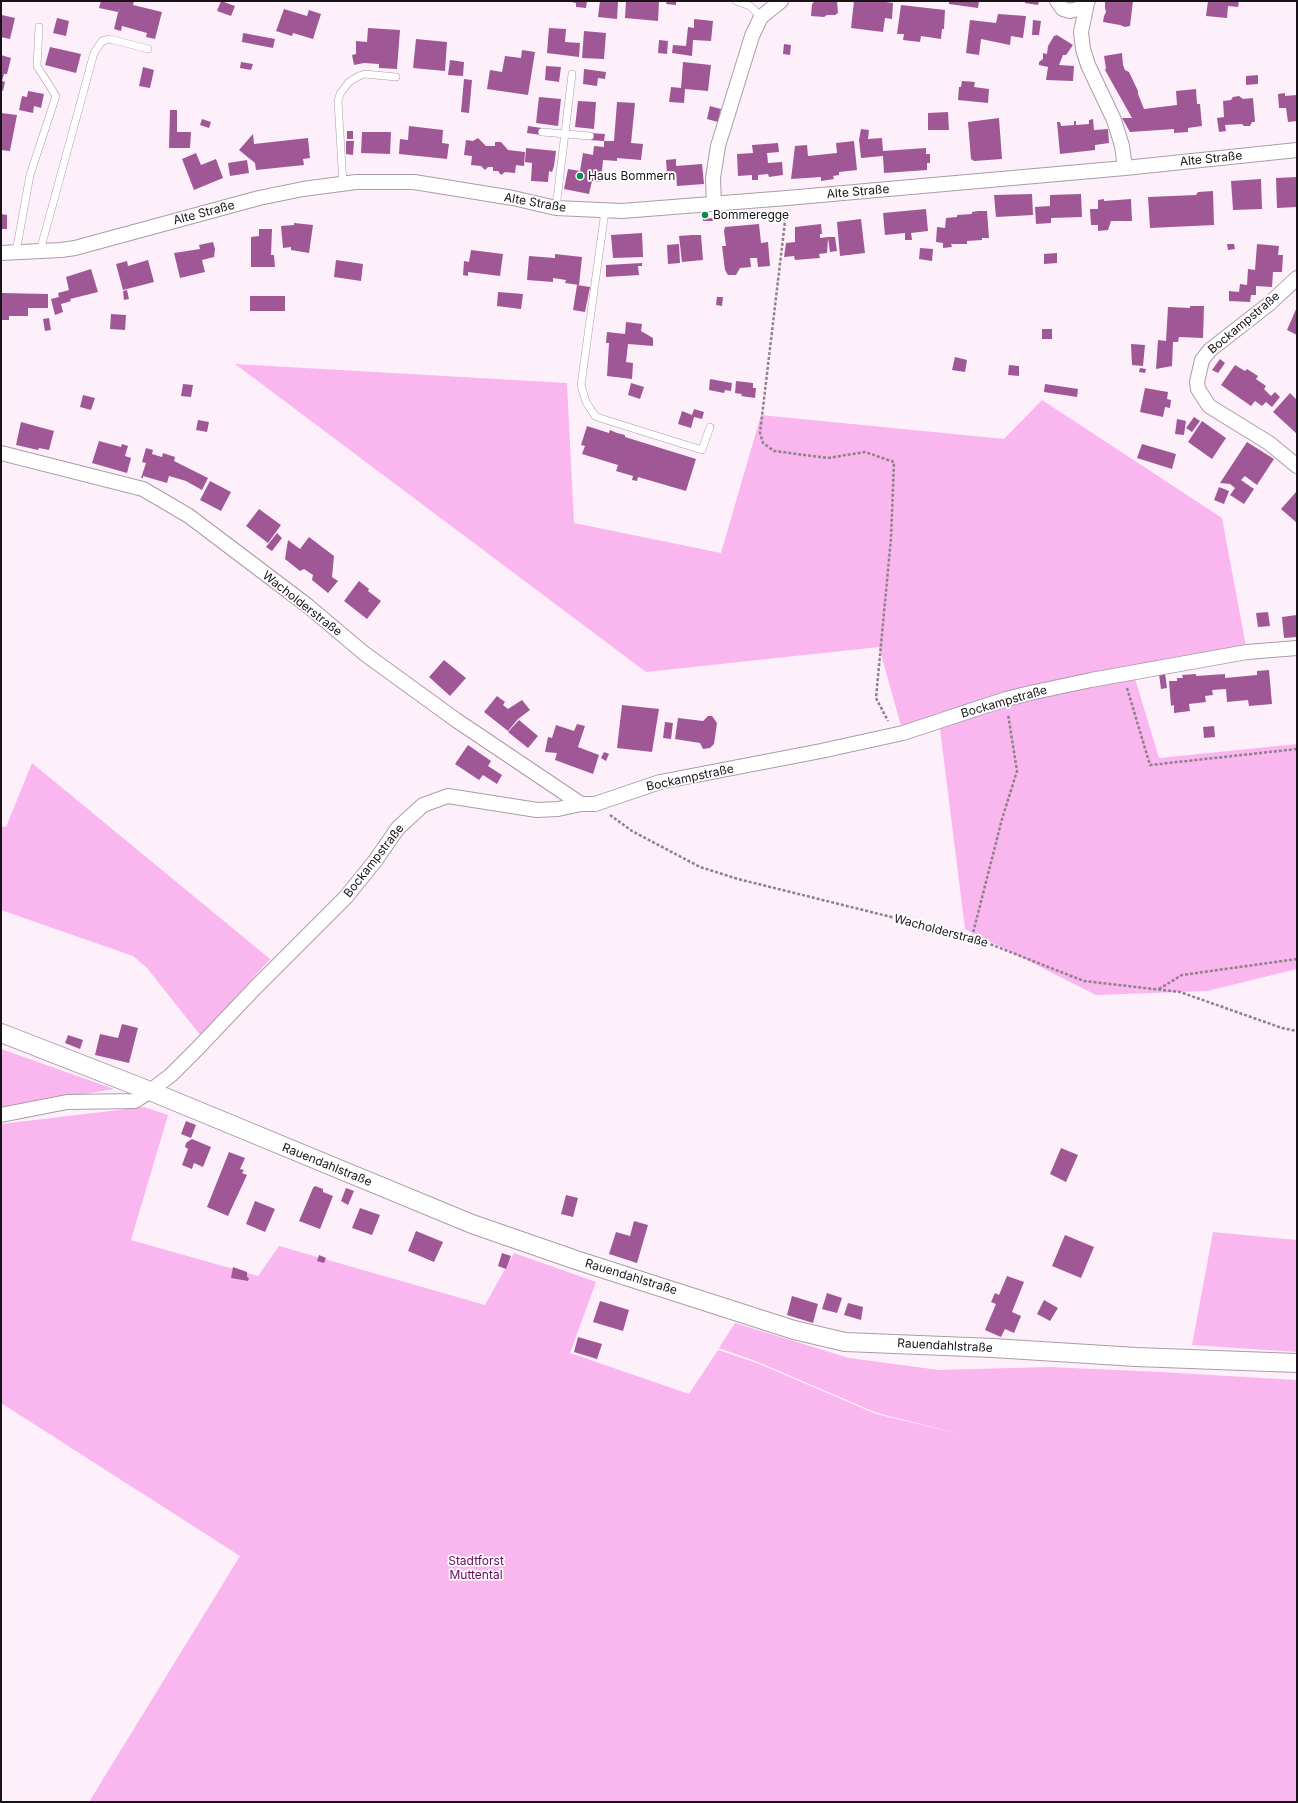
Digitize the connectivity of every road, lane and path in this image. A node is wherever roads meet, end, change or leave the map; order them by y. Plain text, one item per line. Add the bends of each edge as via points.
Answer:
1 (736, 1) edge
2 (781, 1) edge
3 (1057, 1) edge
4 (1088, 2) edge
5 (761, 17) junction
6 (39, 28) dead end
7 (148, 49) dead end
8 (572, 74) dead end
9 (396, 77) dead end
10 (542, 132) dead end
11 (565, 134) junction
12 (590, 136) dead end
13 (1297, 150) edge
14 (1125, 168) junction
15 (343, 184) junction
16 (787, 198) junction
17 (714, 204) junction
18 (556, 208) junction
19 (605, 210) junction
20 (16, 252) junction
21 (40, 252) junction
22 (1, 253) edge
23 (1297, 278) edge
24 (710, 427) dead end
25 (1, 453) edge
26 (1297, 466) edge
27 (1297, 648) edge
28 (1123, 674) junction
29 (1006, 699) junction
30 (895, 735) junction
31 (1297, 749) edge
32 (581, 804) junction
33 (595, 804) junction
34 (972, 937) junction
35 (1297, 958) edge
36 (1158, 989) junction
37 (1297, 1031) edge
38 (1, 1033) edge
39 (150, 1091) junction
40 (1, 1115) edge
41 (1297, 1363) edge

1 - 5 lane via 750,6
2 - 5 street
3 - 4 street via 1063,9 1070,11 1084,7
4 - 14 street via 1081,32 1083,49 1114,120
5 - 17 street via 752,36 718,146 712,178
6 - 20 lane via 37,66 56,96 30,175
7 - 21 lane via 110,39 102,41 94,53
8 - 11 lane
9 - 15 lane via 365,74 349,82 340,94 338,101
10 - 11 lane
11 - 12 lane
11 - 18 lane
13 - 14 street, Alte Straße
14 - 16 street, Alte Straße
15 - 18 street, Alte Straße via 414,182 513,198
15 - 21 street, Alte Straße via 259,198 75,248
16 - 17 street, Alte Straße
16 - 30 path via 760,433 763,443 774,451 828,458 865,452 894,462 891,538 876,698
17 - 19 street, Alte Straße
18 - 19 street, Alte Straße
19 - 24 lane via 581,385 588,406 595,416 702,450
20 - 21 street, Alte Straße
20 - 22 street, Alte Straße
23 - 26 street, Bockampstraße via 1269,304 1210,350 1202,360 1197,382 1198,389 1209,406 1269,443
25 - 32 street, Wacholderstraße via 143,489 189,516 308,606 365,654 456,720
27 - 28 street, Bockampstraße via 1248,652
28 - 29 street, Bockampstraße
28 - 31 path via 1150,766
29 - 30 street, Bockampstraße
29 - 34 path via 1017,771
30 - 33 street, Bockampstraße via 660,782
32 - 33 street, Bockampstraße
32 - 39 street, Bockampstraße via 537,810 448,796 423,805 398,828 346,897 200,1047
33 - 34 path, Wacholderstraße via 632,831 700,867 738,879
34 - 36 path, Wacholderstraße via 1084,980
35 - 36 path via 1182,975
36 - 37 path, Wacholderstraße via 1180,992
38 - 39 street, Rauendahlstraße
39 - 40 street, Bockampstraße via 134,1101 67,1102
39 - 41 street, Rauendahlstraße via 472,1224 576,1260 808,1333 845,1342

